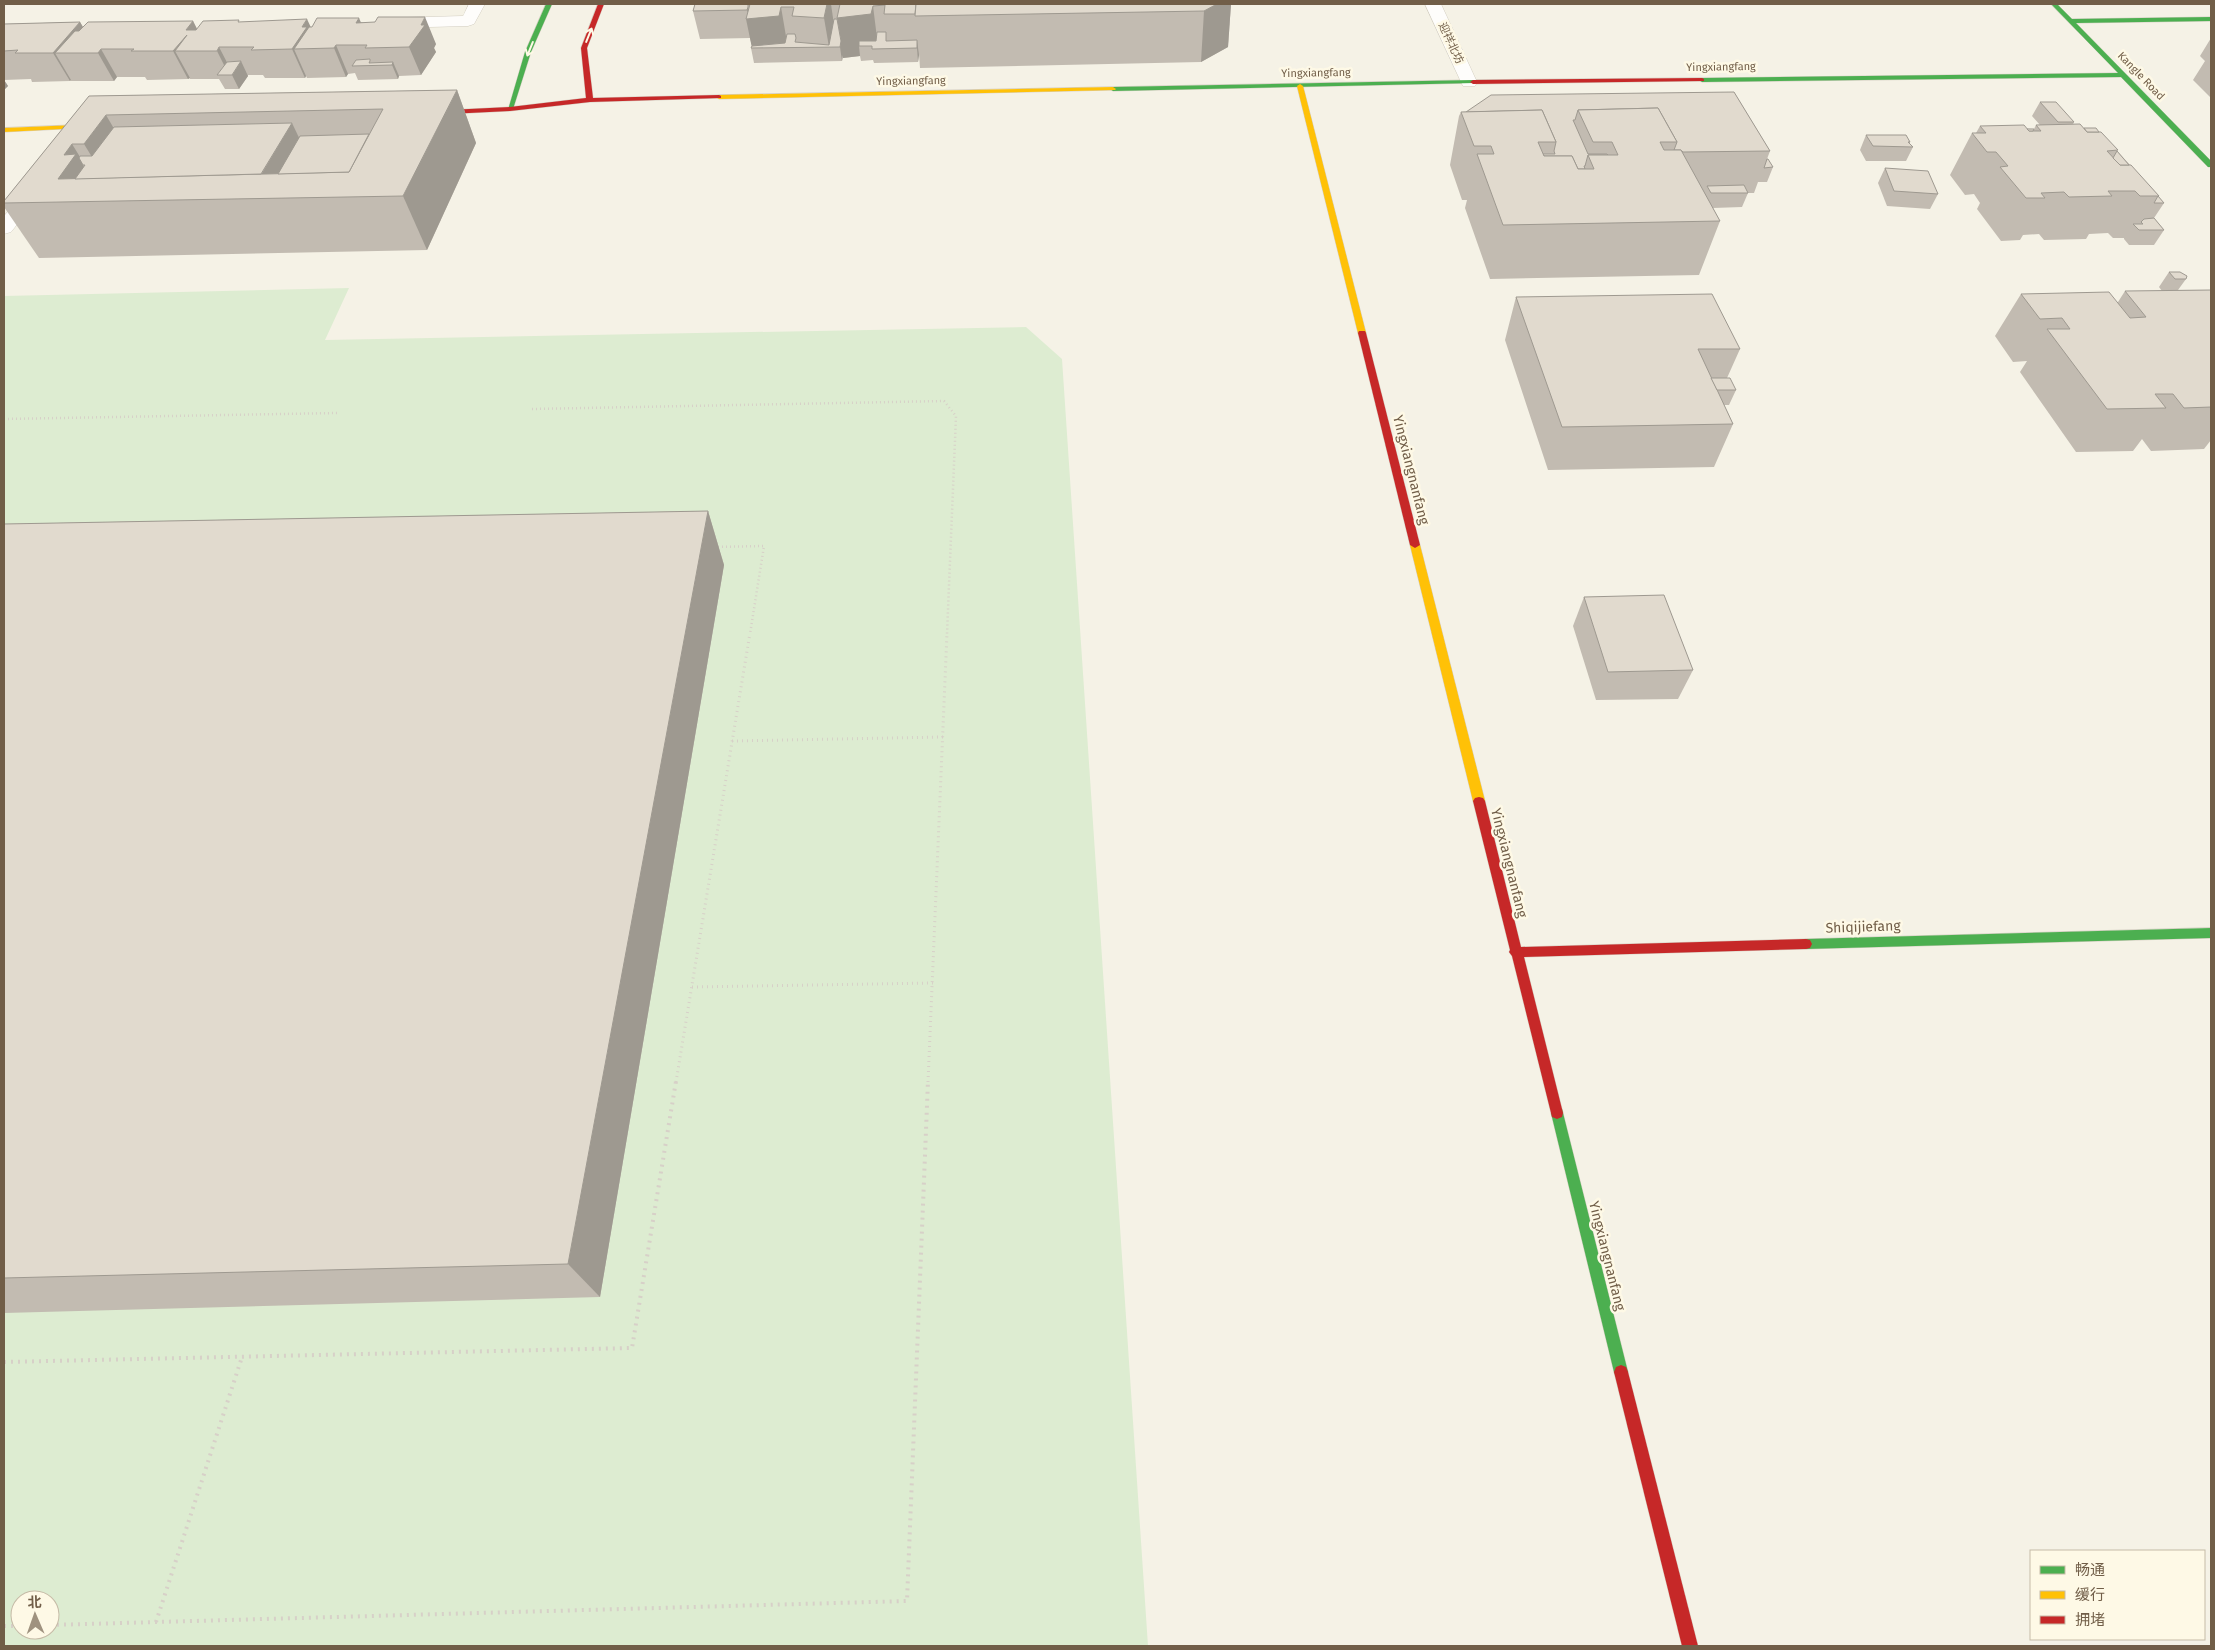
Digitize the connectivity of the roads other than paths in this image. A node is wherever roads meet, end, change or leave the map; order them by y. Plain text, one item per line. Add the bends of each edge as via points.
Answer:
1 (477, 4) edge
2 (549, 4) edge
3 (601, 4) edge
4 (1432, 4) edge
5 (2054, 4) edge
6 (2211, 19) edge
7 (2070, 20) junction
8 (379, 23) edge
9 (2123, 75) junction
10 (1470, 82) junction
11 (1300, 86) junction
12 (590, 100) junction
13 (510, 109) junction
14 (412, 113) edge
15 (109, 126) edge
16 (89, 127) junction
17 (4, 130) edge
18 (77, 141) edge
19 (2211, 166) edge
20 (46, 177) edge
21 (4, 228) edge
22 (2211, 933) edge
23 (1515, 952) junction
24 (1690, 1646) edge

1 - 8 street via 468,21
2 -> 13 street via 528,52
12 -> 3 street via 584,48
4 - 10 street, 迎祥北坊
5 - 7 street, Kangle Road
6 - 7 street
7 - 9 street, Kangle Road
9 - 10 street, Yingxiangfang
9 - 19 street, Kangle Road
10 - 11 street, Yingxiangfang
11 - 12 street, Yingxiangfang
11 - 23 street, Yingxiangnanfang
12 - 13 street, Yingxiangfang
13 - 14 street, Yingxiangfang
15 - 16 street
16 - 17 street
16 - 18 street
20 - 21 street
22 - 23 street, Shiqijiefang
23 - 24 street, Yingxiangnanfang

